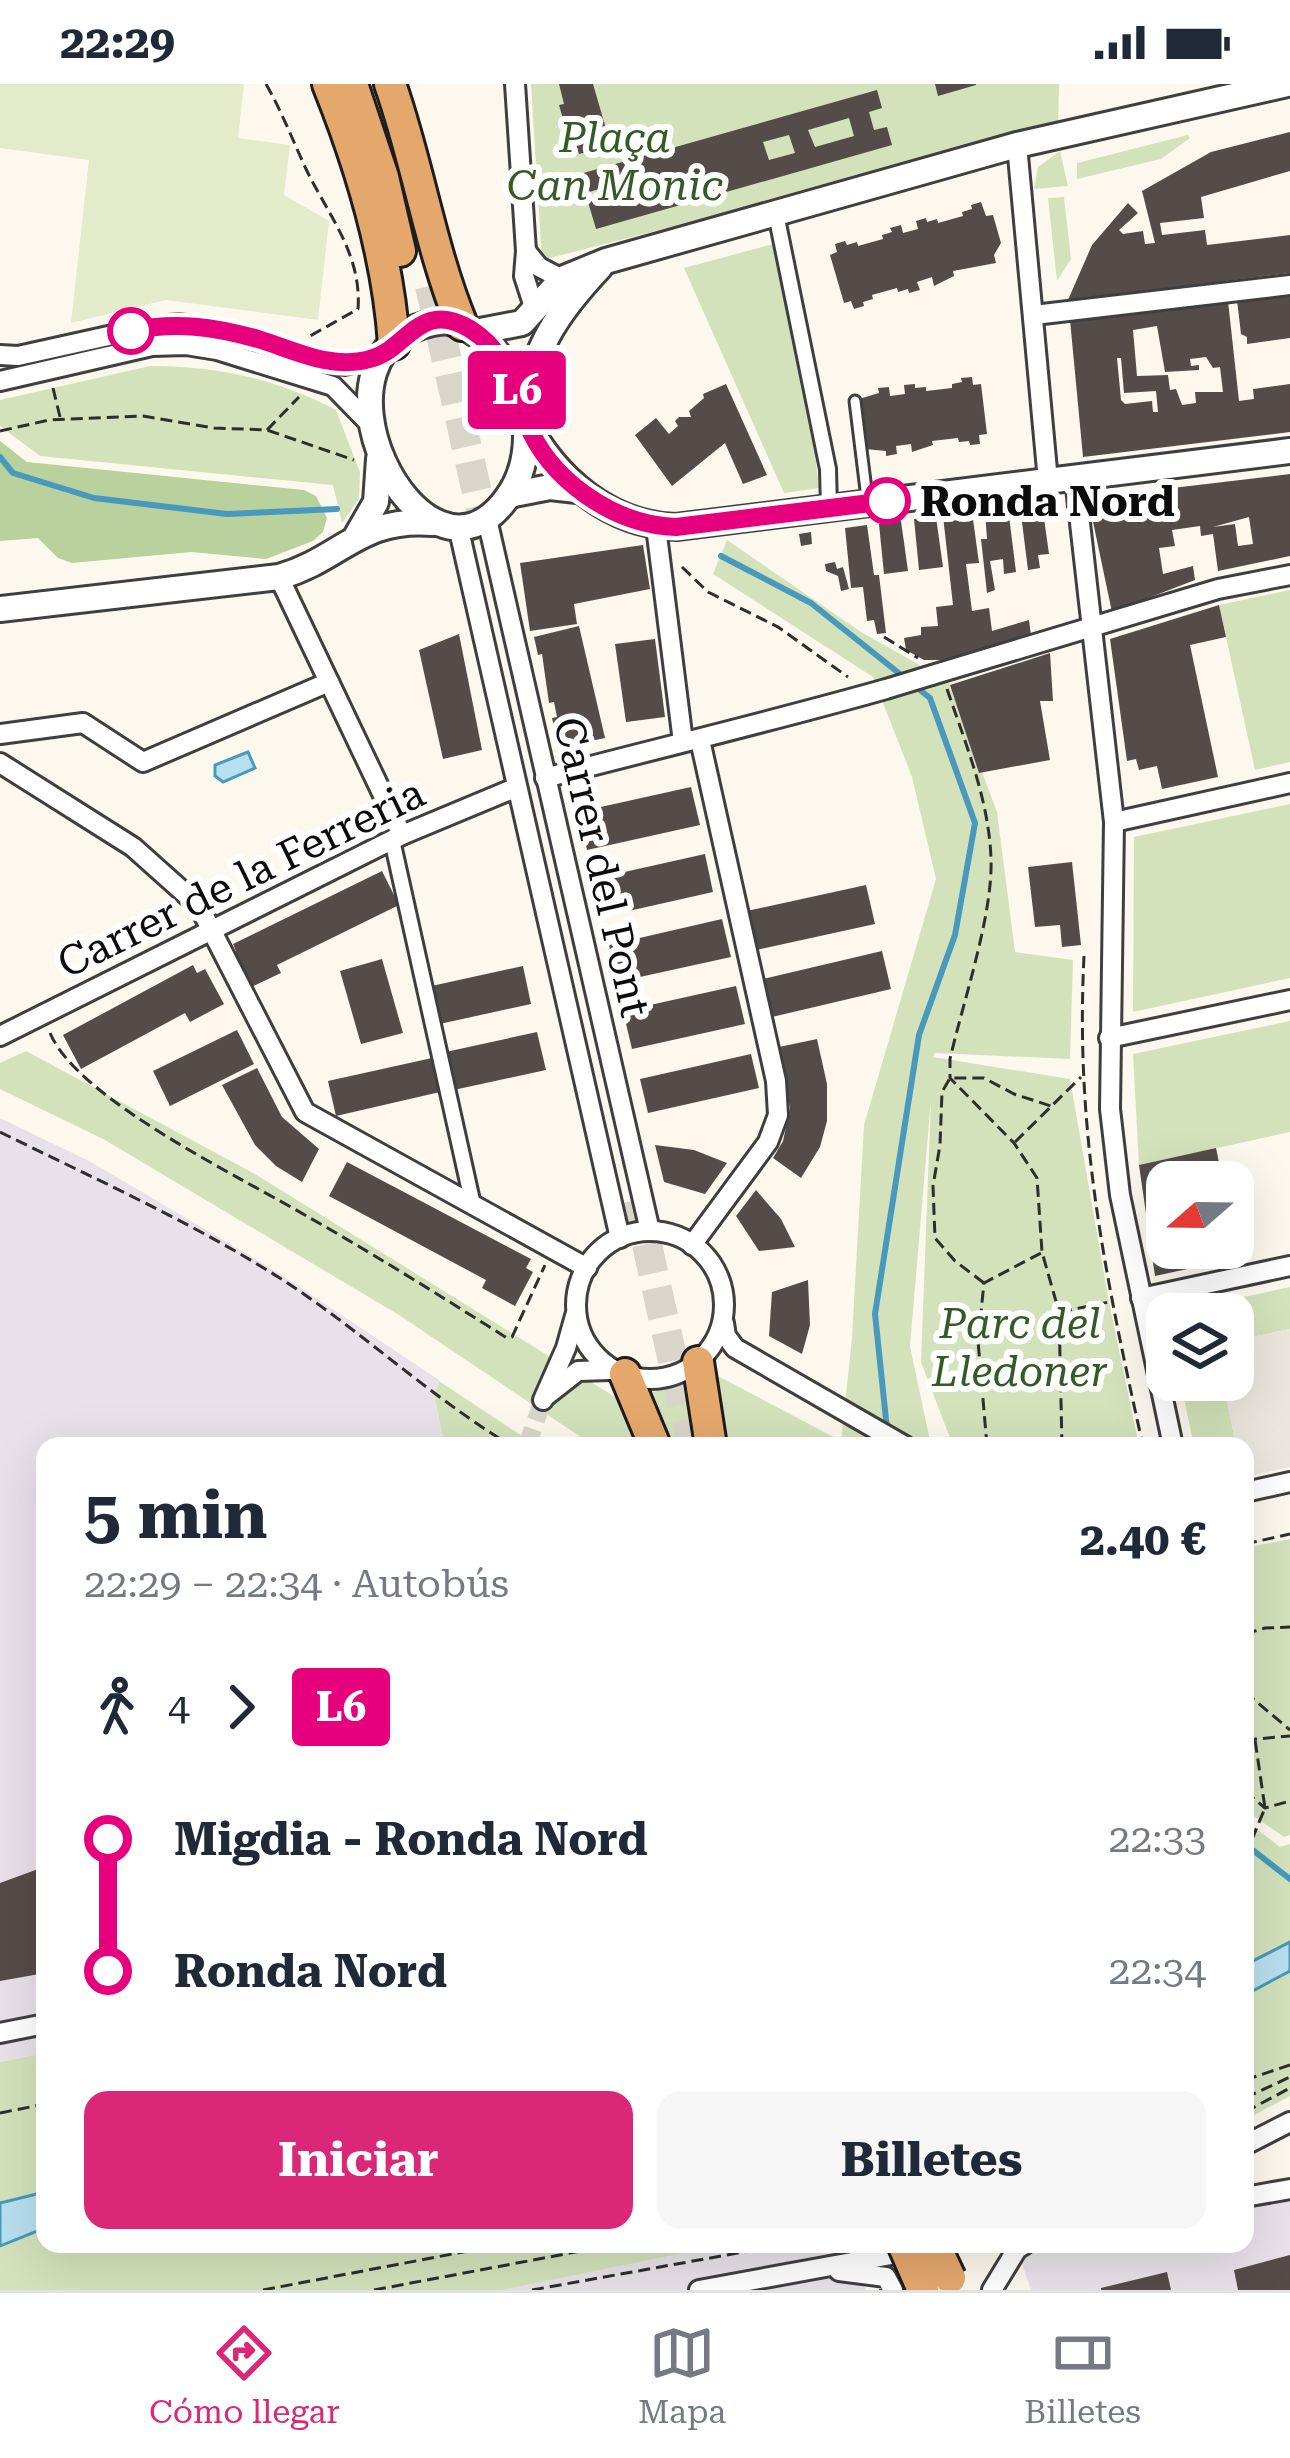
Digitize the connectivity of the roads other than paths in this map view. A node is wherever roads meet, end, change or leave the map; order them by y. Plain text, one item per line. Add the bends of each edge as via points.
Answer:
1 (328, 84) edge
2 (352, 84) edge
3 (369, 84) edge
4 (390, 84) edge
5 (515, 84) edge
6 (1287, 84) edge
7 (1017, 145) junction
8 (776, 214) junction
9 (526, 251) junction
10 (606, 261) junction
11 (562, 279) junction
12 (1290, 285) edge
13 (535, 310) junction
14 (1034, 315) junction
15 (469, 328) junction
16 (389, 350) junction
17 (0, 355) edge
18 (0, 381) edge
19 (855, 401) dead end
20 (523, 412) junction
21 (371, 424) junction
22 (1290, 451) edge
23 (367, 459) junction
24 (1075, 479) junction
25 (1048, 482) junction
26 (577, 490) junction
27 (509, 495) junction
28 (868, 504) junction
29 (829, 508) junction
30 (487, 519) junction
31 (449, 525) junction
32 (656, 526) junction
33 (357, 535) junction
34 (1290, 575) edge
35 (279, 577) junction
36 (0, 610) edge
37 (1090, 628) junction
38 (329, 682) junction
39 (0, 734) edge
40 (691, 741) junction
41 (0, 763) edge
42 (544, 778) junction
43 (1290, 783) edge
44 (515, 788) junction
45 (1114, 822) junction
46 (397, 837) junction
47 (212, 931) junction
48 (1290, 1000) edge
49 (0, 1036) edge
50 (1109, 1038) junction
51 (473, 1205) junction
52 (650, 1231) junction
53 (620, 1238) junction
54 (692, 1245) junction
55 (1290, 1266) edge
56 (587, 1268) junction
57 (1141, 1298) junction
58 (576, 1306) junction
59 (724, 1312) junction
60 (743, 1353) junction
61 (700, 1360) junction
62 (620, 1372) junction
63 (651, 1437) edge
64 (710, 1437) edge
65 (889, 1437) edge
66 (1171, 1437) edge
67 (1290, 1482) edge
68 (1254, 1490) edge
69 (36, 2026) edge
70 (0, 2033) edge
71 (1290, 2122) edge
72 (1254, 2140) edge
73 (1290, 2189) edge
74 (1254, 2195) edge
75 (902, 2253) edge
76 (912, 2253) edge
77 (936, 2253) edge
78 (1015, 2253) edge
79 (810, 2270) junction
80 (943, 2286) edge
81 (699, 2290) edge
82 (893, 2290) edge
83 (992, 2290) edge

1 - 16 highway via 391,297
2 - 3 highway via 420,289 412,215
4 - 15 highway via 446,285
5 - 9 street
6 - 7 street
7 - 8 street
7 - 14 street
8 - 10 street
8 - 29 street
9 - 11 street
9 - 13 street
10 - 11 street
10 - 20 street via 536,353
11 - 13 street
12 - 14 street
13 - 15 street via 522,323
14 - 25 street
15 - 16 street via 426,323
15 - 20 street via 500,357
16 - 17 street via 344,365 178,324
16 - 21 street via 373,386
18 - 21 street via 186,345 333,386
19 - 28 lane
20 - 26 street via 539,447
20 - 27 street via 525,457
21 - 23 street
22 - 24 street
23 - 31 street via 402,495
23 - 33 street via 376,502
24 - 25 street
24 - 37 street
25 - 28 street
26 - 27 street
26 - 32 street
27 - 30 street
28 - 29 street
29 - 32 street
30 - 31 street
30 - 42 street, Carrer del Pont
31 - 33 street via 399,520
31 - 44 street, Carrer del Pont
32 - 40 street
33 - 35 street via 309,568
34 - 37 street
35 - 36 street
35 - 38 street
37 - 40 street, bridge via 937,678
37 - 45 street
38 - 39 street via 143,762 82,723
38 - 46 street
40 - 42 street
40 - 54 street via 778,1115 768,1142
41 - 47 street via 133,847 199,906
42 - 52 street, Carrer del Pont
43 - 45 street
44 - 46 street, Carrer de la Ferreria
44 - 53 street, Carrer del Pont
45 - 50 street
46 - 47 street, Carrer de la Ferreria
46 - 51 street
47 - 49 street, Carrer de la Ferreria
47 - 51 street via 305,1112
48 - 50 street
50 - 57 street via 1110,1109
51 - 56 street
52 - 53 street
52 - 54 street
53 - 56 street
54 - 59 street via 715,1269
55 - 57 street
56 - 58 street
57 - 66 street
58 - 62 street via 588,1346
58 - 62 street via 543,1400 578,1371
59 - 60 street via 726,1336
59 - 61 street
60 - 61 street via 729,1348
60 - 65 street
61 - 62 street via 658,1379
61 - 64 highway
62 - 63 highway
67 - 68 street
69 - 70 street
71 - 72 street
73 - 74 street
75 - 79 street
76 - 80 highway, bridge
77 - 80 highway, bridge
78 - 83 street
79 - 81 street
79 - 82 street via 886,2277

